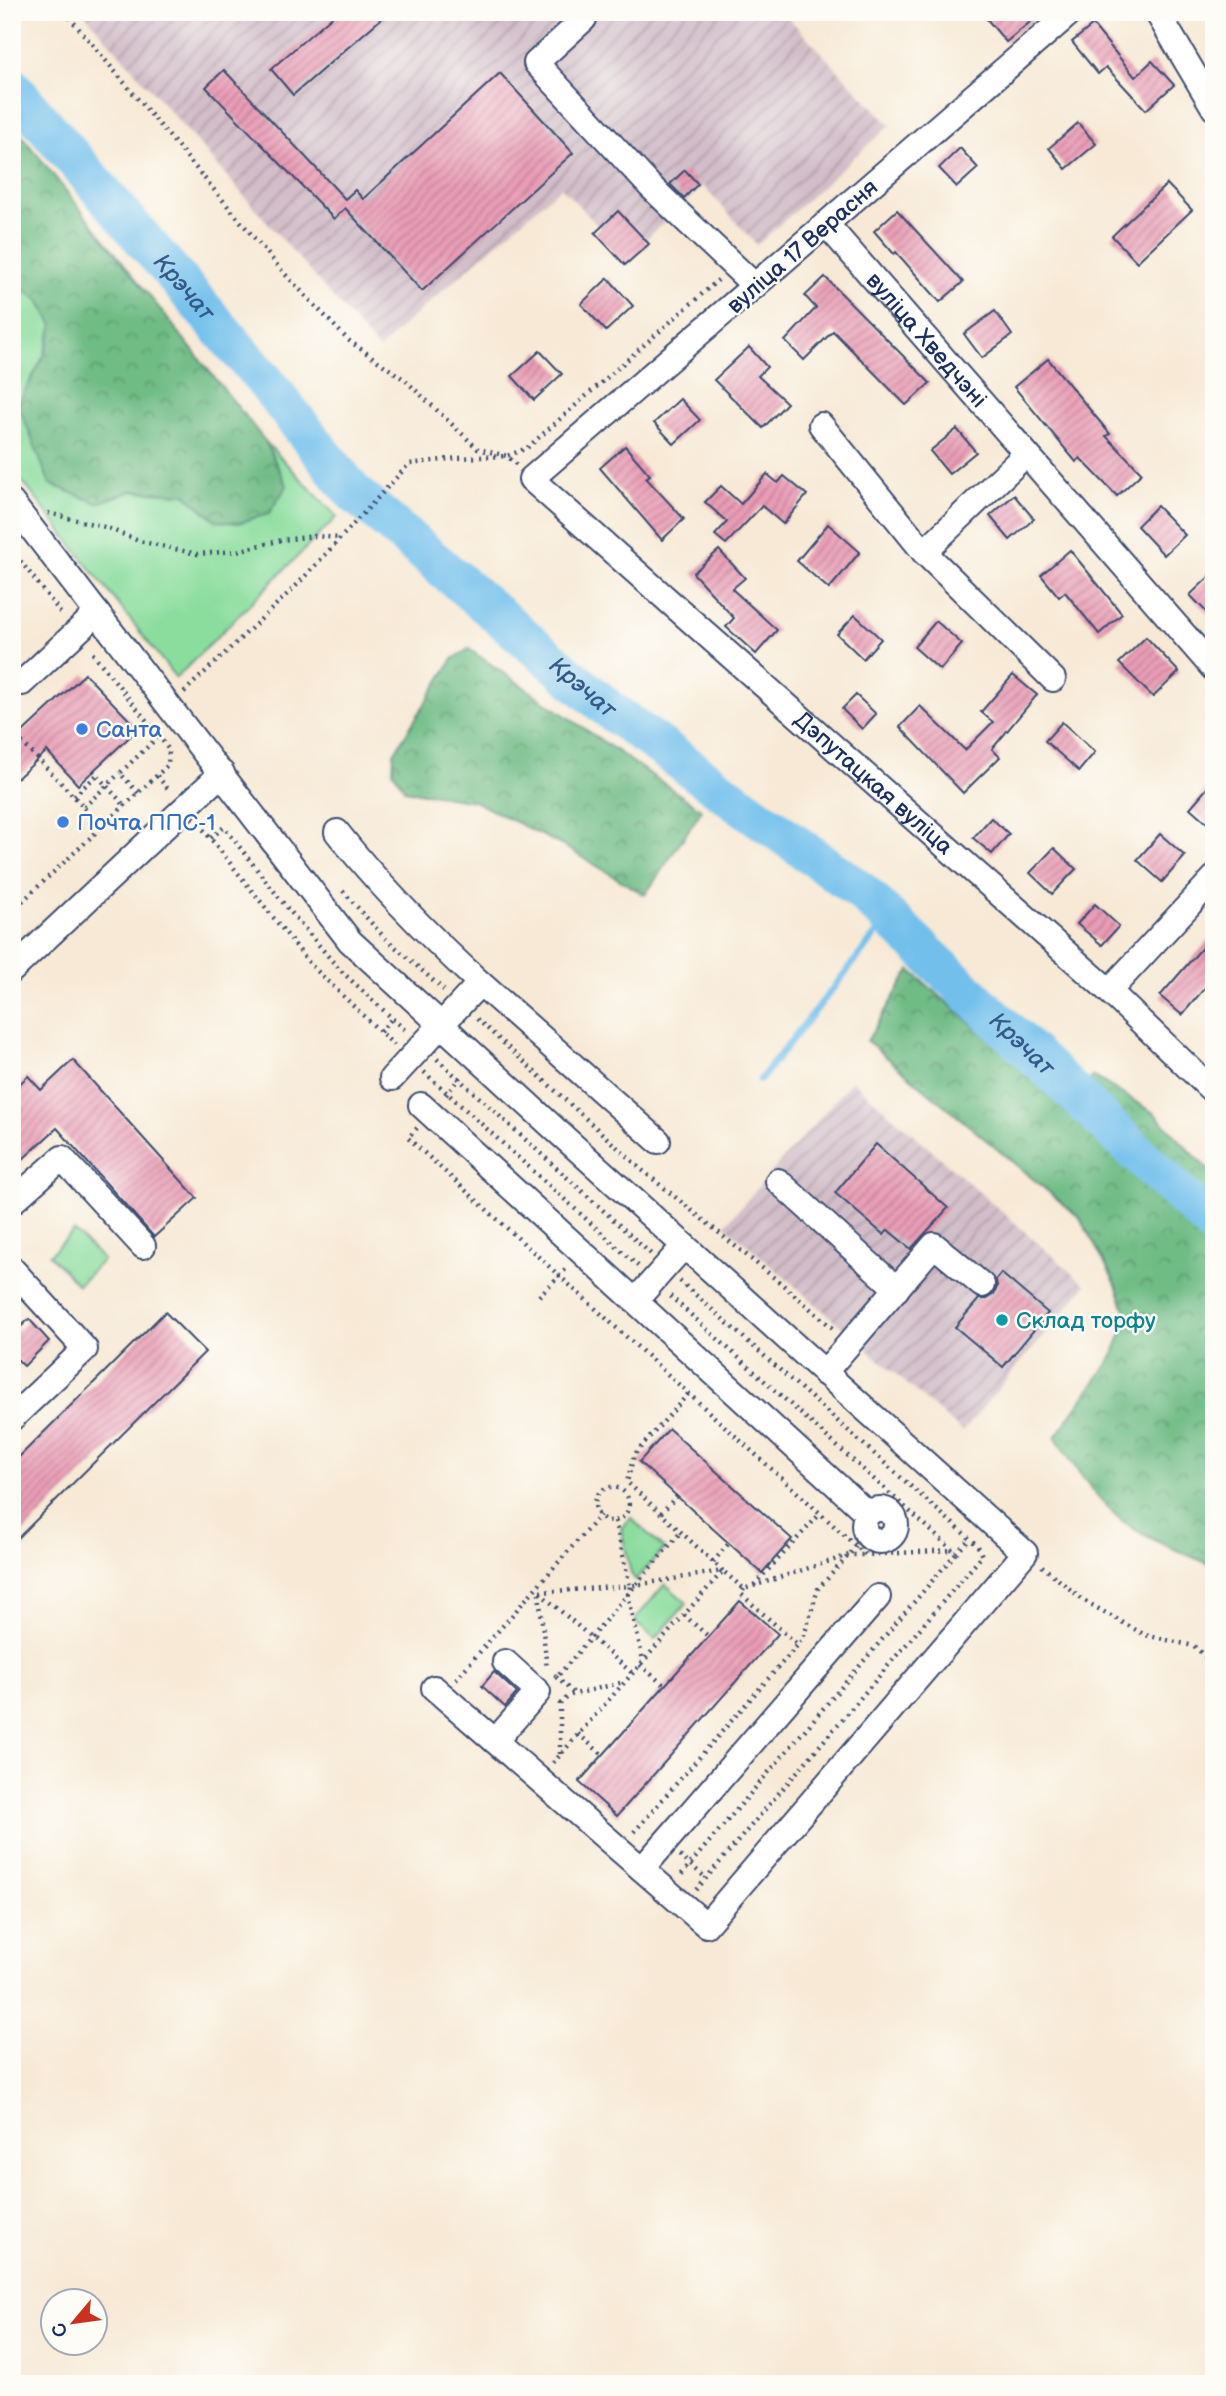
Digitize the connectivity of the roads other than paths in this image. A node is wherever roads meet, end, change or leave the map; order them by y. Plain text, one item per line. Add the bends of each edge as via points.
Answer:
1 (579, 12) edge
2 (1071, 12) edge
3 (1157, 12) edge
4 (1214, 108) edge
5 (827, 225) junction
6 (755, 286) junction
7 (821, 425) dead end
8 (1026, 454) junction
9 (531, 479) joint
10 (18, 511) edge
11 (923, 552) junction
12 (97, 613) junction
13 (1214, 669) edge
14 (1053, 679) dead end
15 (22, 683) dead end
16 (222, 773) junction
17 (337, 832) dead end
18 (1214, 878) edge
19 (12, 970) edge
20 (480, 983) junction
21 (1109, 991) junction
22 (442, 1025) junction
23 (393, 1078) dead end
24 (1214, 1093) edge
25 (426, 1109) road end
26 (658, 1141) dead end
27 (778, 1181) dead end
28 (12, 1202) edge
29 (684, 1245) junction
30 (143, 1246) dead end
31 (12, 1269) edge
32 (982, 1284) dead end
33 (897, 1289) junction
34 (636, 1300) junction
35 (824, 1373) junction
36 (12, 1418) edge
37 (868, 1514) dead end
38 (878, 1597) dead end
39 (505, 1662) dead end
40 (438, 1691) road end
41 (495, 1741) junction
42 (642, 1869) junction

1 - 6 street via 584,19 536,63 650,186
2 - 5 street, вуліца 17 Верасня
3 - 4 street
5 - 6 street, вуліца 17 Верасня
5 - 8 street, вуліца Хведчэні
6 - 9 street, вуліца 17 Верасня
7 - 11 street
8 - 11 street
8 - 13 street, вуліца Хведчэні
9 - 21 street, Дэпутацкая вуліца
10 - 12 street
11 - 14 street
12 - 15 street
12 - 16 street
16 - 19 street
16 - 22 street via 350,941
17 - 20 street via 411,918
18 - 21 street
20 - 22 street
20 - 26 street
21 - 24 street, Дэпутацкая вуліца
22 - 23 street
22 - 29 street
25 - 34 street
27 - 33 street
28 - 30 street via 62,1158
29 - 34 street
29 - 35 street
31 - 36 street via 85,1349
32 - 33 street via 934,1245
33 - 35 street
34 - 37 street
35 - 42 street via 1025,1553 706,1925
38 - 42 street
39 - 41 street via 538,1692
40 - 41 street
41 - 42 street

